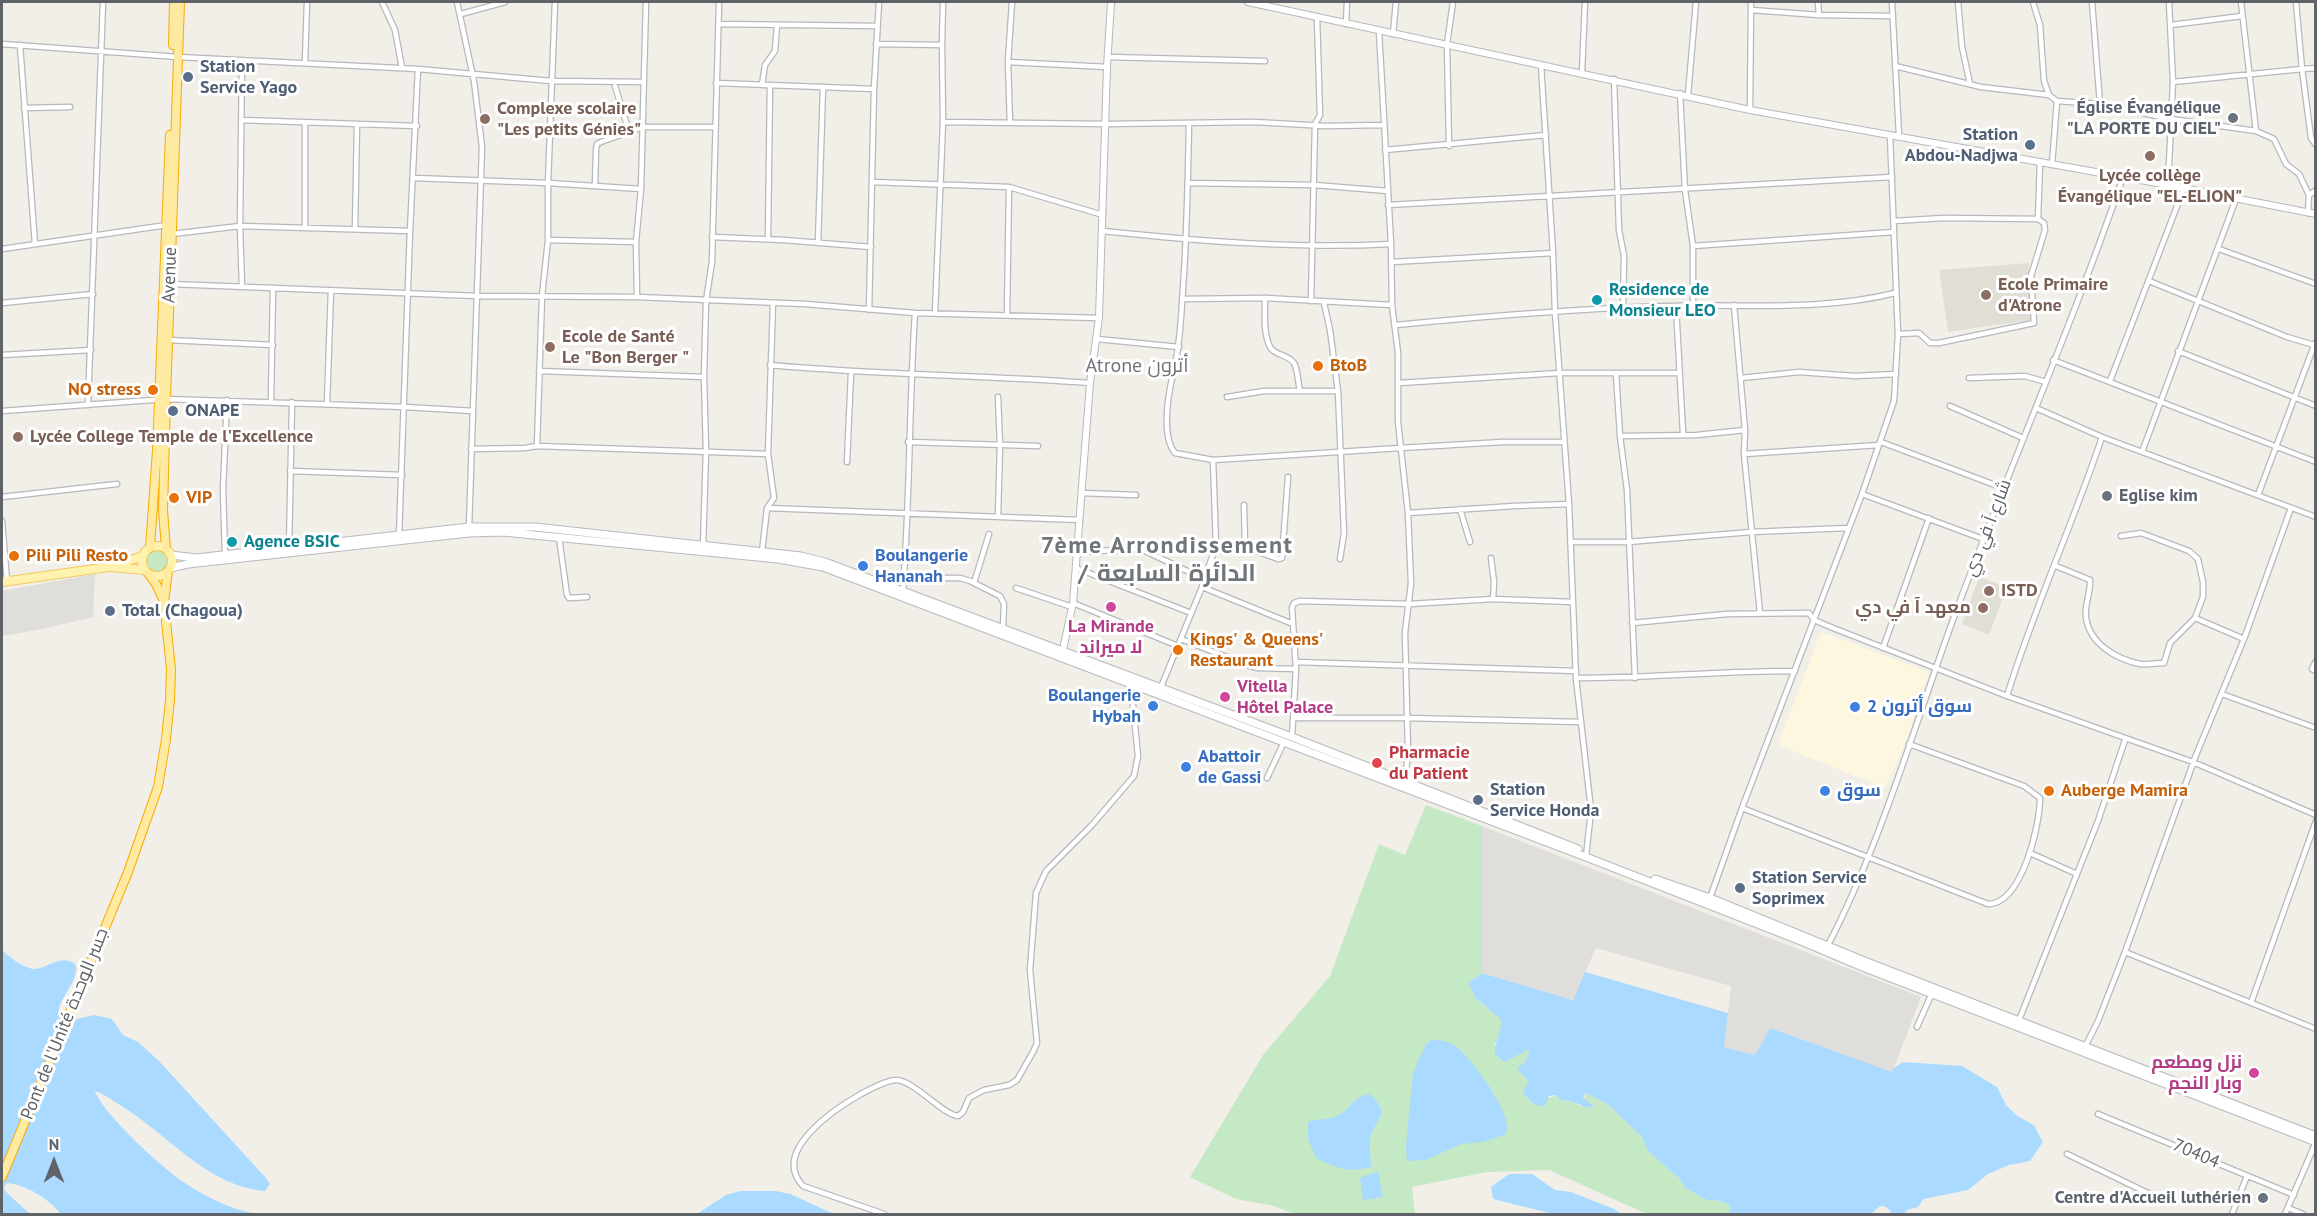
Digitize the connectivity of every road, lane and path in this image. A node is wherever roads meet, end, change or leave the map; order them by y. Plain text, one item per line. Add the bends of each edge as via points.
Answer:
1 (103, 2) edge
2 (174, 2) edge
3 (180, 2) edge
4 (307, 2) edge
5 (382, 2) edge
6 (457, 2) edge
7 (505, 2) edge
8 (555, 2) edge
9 (646, 2) edge
10 (719, 2) edge
11 (879, 2) edge
12 (944, 2) edge
13 (1012, 2) edge
14 (1111, 2) edge
15 (1248, 2) edge
16 (1347, 2) edge
17 (1396, 2) edge
18 (1453, 2) edge
19 (1585, 2) edge
20 (1696, 2) edge
21 (1751, 2) edge
22 (1818, 2) edge
23 (1892, 2) edge
24 (1958, 2) edge
25 (2033, 2) edge
26 (2092, 2) edge
27 (2169, 2) edge
28 (2241, 2) edge
29 (2296, 2) edge
30 (1750, 10) junction
31 (461, 14) junction
32 (1819, 15) junction
33 (1893, 16) junction
34 (2242, 16) junction
35 (1317, 18) junction
36 (719, 24) junction
37 (1346, 24) junction
38 (777, 25) junction
39 (2171, 25) junction
40 (877, 26) junction
41 (1379, 31) junction
42 (1393, 34) junction
43 (2, 44) edge
44 (876, 44) junction
45 (1447, 44) junction
46 (20, 45) junction
47 (942, 45) junction
48 (101, 50) junction
49 (175, 57) junction
50 (1108, 57) junction
51 (242, 60) junction
52 (1264, 61) dead end
53 (305, 62) junction
54 (1008, 62) junction
55 (1541, 65) junction
56 (1895, 66) junction
57 (1107, 67) junction
58 (402, 68) junction
59 (2316, 68) edge
60 (418, 69) junction
61 (2302, 69) junction
62 (1582, 72) junction
63 (473, 74) junction
64 (2248, 75) junction
65 (1614, 79) junction
66 (551, 81) junction
67 (644, 82) junction
68 (2173, 82) junction
69 (716, 83) junction
70 (762, 84) junction
71 (1970, 84) junction
72 (770, 85) junction
73 (615, 86) dead end
74 (823, 87) junction
75 (874, 89) junction
76 (1680, 93) junction
77 (1688, 95) junction
78 (2049, 95) junction
79 (2057, 101) junction
80 (2100, 104) junction
81 (70, 107) dead end
82 (24, 108) junction
83 (1750, 110) junction
84 (2171, 119) junction
85 (241, 120) junction
86 (943, 122) junction
87 (305, 123) junction
88 (1010, 123) junction
89 (1189, 123) junction
90 (357, 124) junction
91 (1106, 124) junction
92 (1315, 124) junction
93 (1384, 124) junction
94 (417, 126) junction
95 (643, 127) junction
96 (715, 127) junction
97 (2256, 131) junction
98 (629, 132) junction
99 (1546, 135) junction
100 (1890, 135) junction
101 (1899, 135) junction
102 (2316, 145) edge
103 (1449, 146) junction
104 (1385, 150) junction
105 (2040, 162) junction
106 (2052, 165) junction
107 (1892, 177) junction
108 (2123, 177) junction
109 (413, 178) junction
110 (481, 181) junction
111 (873, 182) junction
112 (1188, 183) junction
113 (548, 184) junction
114 (940, 185) junction
115 (1314, 185) junction
116 (2168, 185) junction
117 (595, 186) junction
118 (1009, 187) junction
119 (2184, 188) junction
120 (641, 189) junction
121 (1685, 190) junction
122 (2316, 190) edge
123 (1388, 191) junction
124 (1618, 193) junction
125 (2309, 195) junction
126 (1549, 196) junction
127 (2236, 198) junction
128 (1388, 205) junction
129 (2312, 214) edge
130 (1103, 215) junction
131 (2038, 219) junction
132 (1894, 221) junction
133 (167, 225) junction
134 (240, 226) junction
135 (305, 226) junction
136 (355, 229) junction
137 (410, 231) junction
138 (1103, 231) junction
139 (1894, 232) junction
140 (172, 234) junction
141 (95, 236) junction
142 (712, 237) junction
143 (768, 239) junction
144 (548, 240) junction
145 (1186, 240) junction
146 (636, 242) junction
147 (818, 243) junction
148 (1391, 243) junction
149 (35, 244) junction
150 (1311, 244) junction
151 (1693, 246) junction
152 (871, 247) junction
153 (2, 249) edge
154 (2219, 249) junction
155 (1553, 253) junction
156 (1392, 262) junction
157 (2149, 281) junction
158 (170, 284) junction
159 (2316, 284) edge
160 (242, 287) junction
161 (273, 288) junction
162 (331, 290) junction
163 (409, 293) junction
164 (1895, 293) junction
165 (93, 294) junction
166 (477, 296) junction
167 (542, 296) junction
168 (637, 297) junction
169 (1265, 298) junction
170 (1182, 299) junction
171 (706, 301) junction
172 (1311, 301) junction
173 (2199, 301) junction
174 (2, 303) edge
175 (774, 303) junction
176 (1324, 303) junction
177 (1392, 305) junction
178 (1694, 305) junction
179 (1734, 305) junction
180 (1676, 306) junction
181 (1623, 307) junction
182 (869, 310) junction
183 (1555, 312) junction
184 (915, 313) junction
185 (935, 313) junction
186 (1007, 315) junction
187 (1099, 318) junction
188 (1396, 325) junction
189 (1898, 334) junction
190 (1097, 339) junction
191 (168, 340) junction
192 (2315, 344) edge
193 (273, 345) junction
194 (1179, 347) junction
195 (91, 350) junction
196 (2178, 351) junction
197 (2, 355) edge
198 (2053, 360) junction
199 (770, 365) junction
200 (539, 371) junction
201 (851, 373) junction
202 (1559, 373) junction
203 (1616, 373) junction
204 (1678, 373) junction
205 (1896, 374) junction
206 (911, 375) junction
207 (704, 377) junction
208 (1741, 378) junction
209 (1969, 378) dead end
210 (2110, 381) junction
211 (2046, 382) junction
212 (1090, 383) junction
213 (1399, 384) junction
214 (1300, 391) junction
215 (1338, 391) junction
216 (998, 397) dead end
217 (1227, 397) dead end
218 (2295, 398) junction
219 (163, 399) junction
220 (226, 400) junction
221 (272, 401) junction
222 (292, 402) junction
223 (2159, 402) junction
224 (327, 404) junction
225 (88, 405) junction
226 (1950, 406) dead end
227 (2316, 406) edge
228 (405, 407) junction
229 (2036, 408) junction
230 (2, 411) edge
231 (473, 411) junction
232 (1745, 430) junction
233 (1683, 434) junction
234 (1620, 436) junction
235 (2102, 437) junction
236 (2023, 438) junction
237 (908, 442) junction
238 (1564, 442) junction
239 (1880, 443) junction
240 (1000, 445) junction
241 (537, 446) junction
242 (1038, 446) dead end
243 (1400, 447) junction
244 (2277, 447) junction
245 (471, 449) junction
246 (706, 451) junction
247 (1340, 452) junction
248 (2142, 452) junction
249 (768, 454) junction
250 (1744, 454) junction
251 (1212, 460) junction
252 (847, 462) dead end
253 (2316, 462) edge
254 (290, 471) junction
255 (402, 475) junction
256 (1288, 477) dead end
257 (117, 484) dead end
258 (2003, 488) junction
259 (1082, 493) junction
260 (1862, 494) junction
261 (1136, 495) dead end
262 (2258, 495) junction
263 (2, 497) edge
264 (1569, 504) junction
265 (1244, 505) dead end
266 (766, 508) junction
267 (2291, 508) junction
268 (1460, 509) junction
269 (1408, 513) junction
270 (908, 514) junction
271 (998, 516) junction
272 (2316, 517) edge
273 (1929, 518) junction
274 (1080, 520) junction
275 (2, 521) edge
276 (1848, 528) junction
277 (469, 530) junction
278 (1751, 532) junction
279 (989, 534) dead end
280 (399, 536) junction
281 (2121, 536) dead end
282 (559, 537) junction
283 (1983, 539) junction
284 (1470, 542) dead end
285 (1570, 542) junction
286 (1628, 542) junction
287 (662, 544) junction
288 (1216, 545) junction
289 (703, 546) junction
290 (1245, 547) junction
291 (150, 548) junction
292 (289, 549) junction
293 (1141, 549) junction
294 (168, 552) junction
295 (762, 552) junction
296 (1078, 552) junction
297 (143, 556) junction
298 (225, 556) junction
299 (1340, 558) dead end
300 (1491, 558) dead end
301 (2056, 566) junction
302 (109, 567) junction
303 (1076, 568) junction
304 (169, 569) junction
305 (147, 572) junction
306 (904, 578) junction
307 (1204, 579) junction
308 (4, 582) edge
309 (974, 583) junction
310 (1202, 587) junction
311 (1016, 588) dead end
312 (903, 591) junction
313 (587, 597) dead end
314 (1493, 599) junction
315 (164, 602) junction
316 (1573, 602) junction
317 (1410, 604) junction
318 (1073, 605) junction
319 (1191, 613) junction
320 (1760, 613) junction
321 (2195, 618) junction
322 (1814, 620) junction
323 (1632, 622) junction
324 (1293, 624) junction
325 (1003, 628) junction
326 (1181, 639) junction
327 (2244, 639) junction
328 (1178, 646) junction
329 (1883, 648) junction
330 (1062, 654) junction
331 (2316, 661) edge
332 (1296, 662) junction
333 (1405, 664) junction
334 (1936, 668) junction
335 (1296, 669) junction
336 (1575, 671) junction
337 (1795, 671) junction
338 (2316, 671) edge
339 (1576, 678) junction
340 (1635, 678) junction
341 (1131, 685) junction
342 (1161, 687) junction
343 (2222, 694) junction
344 (2007, 696) junction
345 (1407, 717) junction
346 (1294, 718) junction
347 (1580, 722) junction
348 (2316, 728) edge
349 (1292, 737) junction
350 (2125, 740) junction
351 (1284, 742) junction
352 (1909, 744) junction
353 (2193, 762) junction
354 (1267, 778) dead end
355 (1405, 781) junction
356 (1742, 807) junction
357 (2316, 815) edge
358 (2316, 821) edge
359 (2030, 853) junction
360 (1587, 855) junction
361 (1868, 856) junction
362 (2077, 874) junction
363 (1710, 898) junction
364 (1826, 949) junction
365 (2125, 952) junction
366 (1932, 993) junction
367 (2251, 1003) junction
368 (2019, 1020) junction
369 (1917, 1027) dead end
370 (2316, 1029) edge
371 (2084, 1048) junction
372 (2098, 1114) dead end
373 (2316, 1136) edge
374 (2316, 1142) edge
375 (2067, 1154) dead end
376 (2247, 1176) junction
377 (2, 1177) edge
378 (2294, 1196) junction
379 (2158, 1198) dead end
380 (2288, 1208) junction
381 (884, 1215) edge
382 (2232, 1215) edge
383 (2285, 1215) edge
384 (2303, 1215) edge

1 - 48 street
2 - 49 highway
3 - 49 highway, Avenue
4 - 53 street
5 - 58 street via 395,30
6 - 31 street
7 - 31 street
8 - 66 street
9 - 67 street
10 - 36 street
11 - 40 street
12 - 47 street
13 - 54 street
14 - 50 street
15 - 35 street
16 - 37 street
17 - 42 street
18 - 45 street
19 - 62 street
20 - 77 street
21 - 30 street
22 - 32 street
23 - 33 street
24 - 71 street
25 - 78 street
26 - 80 street
27 - 39 street
28 - 34 street
29 - 61 street
30 - 32 street
30 - 83 street
31 - 63 street
32 - 33 street
33 - 56 street
34 - 39 street
34 - 64 street
35 - 37 street
35 - 92 street via 1320,115
36 - 38 street
36 - 69 street
37 - 41 street
38 - 40 street
38 - 70 street via 775,51 765,65
39 - 68 street
40 - 44 street
41 - 42 street
41 - 93 street
42 - 45 street
43 - 46 street
44 - 47 street
44 - 75 street
45 - 55 street
45 - 103 street
46 - 48 street
46 - 82 street
47 - 86 street
48 - 49 street
48 - 141 street
49 - 51 street
49 - 133 highway
49 - 140 highway, Avenue
50 - 52 street
50 - 57 street
51 - 53 street
51 - 85 street
53 - 58 street
54 - 57 street
54 - 88 street
55 - 62 street
55 - 99 street
56 - 71 street
56 - 101 street
57 - 91 street
58 - 60 street
59 - 61 street
60 - 63 street
60 - 94 street
61 - 64 street
61 - 102 street via 2311,138
62 - 65 street
63 - 66 street
63 - 110 street via 482,147
64 - 68 street
64 - 97 street
65 - 76 street
65 - 124 street
66 - 67 street
66 - 113 street
67 - 95 street
68 - 84 street
69 - 70 street
69 - 96 street
70 - 72 street
71 - 78 street
72 - 74 street
72 - 143 street
73 - 98 street
74 - 75 street
74 - 147 street
75 - 111 street
76 - 77 street
76 - 121 street
77 - 83 street
78 - 79 street
79 - 80 street
79 - 106 street
80 - 84 street
81 - 82 street
82 - 149 street
83 - 100 street
84 - 97 street
84 - 116 street
85 - 87 street
85 - 134 street
86 - 88 street
86 - 114 street
87 - 90 street
87 - 135 street
88 - 91 street
89 - 91 street
89 - 92 street
89 - 112 street
90 - 94 street
90 - 136 street
91 - 130 street
92 - 93 street
92 - 115 street
93 - 104 street
94 - 109 street
95 - 96 street
95 - 98 street
95 - 120 street
96 - 142 street
97 - 125 street via 2274,139 2286,164 2299,174
98 - 117 street via 597,144
99 - 103 street
99 - 126 street
100 - 101 street
100 - 107 street
101 - 105 street
103 - 104 street
104 - 123 street
105 - 106 street
105 - 131 street
106 - 108 street
107 - 121 street
107 - 132 street
108 - 116 street
108 - 198 street, شارع آ في دي via 2089,275
109 - 110 street
109 - 137 street
110 - 113 street
110 - 166 street
111 - 114 street
111 - 152 street
112 - 115 street
112 - 145 street
113 - 117 street
113 - 120 street
113 - 144 street
114 - 118 street
114 - 185 street
115 - 123 street
115 - 150 street
116 - 119 street
117 - 120 street
118 - 130 street
118 - 186 street
119 - 127 street
119 - 157 street
120 - 146 street
121 - 124 street
121 - 151 street
122 - 125 street
123 - 128 street
124 - 126 street
124 - 181 street via 1624,256
125 - 129 street
126 - 128 street
126 - 155 street
127 - 129 street
127 - 154 street
128 - 148 street
130 - 138 street
131 - 132 street
131 - 189 street via 2045,230 2031,276 2034,323 1939,343 1930,343 1919,333
132 - 139 street
133 - 141 street
133 - 219 highway
134 - 135 street
134 - 140 street
134 - 160 street
135 - 136 street
136 - 137 street
137 - 163 street
138 - 145 street
138 - 187 street
139 - 151 street
139 - 164 street
140 - 158 highway, Avenue
141 - 149 street
141 - 165 street
142 - 143 street
142 - 171 street via 712,270
143 - 147 street
144 - 146 street
144 - 167 street
145 - 150 street
145 - 170 street
146 - 168 street
147 - 152 street
148 - 150 street
148 - 156 street
149 - 153 street
150 - 172 street
151 - 178 street
152 - 182 street
154 - 159 street
154 - 173 street
155 - 156 street
155 - 183 street
156 - 177 street
157 - 173 street
157 - 210 street
158 - 160 street
158 - 191 highway, Avenue
160 - 161 street
161 - 162 street
161 - 193 street
162 - 163 street
162 - 224 street
163 - 166 street
163 - 228 street
164 - 179 street via 1815,303
164 - 189 street
165 - 174 street
165 - 195 street
166 - 167 street
166 - 231 street
167 - 168 street
167 - 200 street
168 - 171 street
169 - 170 street
169 - 172 street
169 - 214 street via 1270,346 1295,364
170 - 194 street
171 - 175 street
171 - 207 street
172 - 176 street
173 - 192 street
173 - 196 street
175 - 182 street
175 - 199 street
176 - 177 street
176 - 215 street
177 - 188 street
178 - 179 street
178 - 180 street
179 - 208 street
180 - 181 street
180 - 204 street
181 - 183 street
182 - 184 street
183 - 188 street
183 - 202 street
184 - 185 street
184 - 206 street
185 - 186 street
186 - 187 street
187 - 190 street
188 - 213 street
189 - 205 street
190 - 194 street
190 - 212 street
191 - 193 street
191 - 219 highway, Avenue
192 - 218 street
193 - 221 street
194 - 251 street via 1169,394 1168,445 1175,453
195 - 197 street
195 - 225 street
196 - 218 street
196 - 223 street
198 - 210 street
198 - 211 street, شارع آ في دي
199 - 201 street
199 - 249 street
200 - 207 street
200 - 241 street
201 - 206 street
201 - 252 street
202 - 203 street
202 - 213 street
202 - 238 street
203 - 204 street
203 - 234 street
204 - 233 street
205 - 208 street via 1799,372
205 - 239 street via 1894,401
206 - 212 street
206 - 237 street
207 - 246 street
208 - 232 street
209 - 211 street via 2025,376
210 - 223 street
211 - 229 street, شارع آ في دي
212 - 259 street
213 - 243 street
214 - 215 street
214 - 217 street
215 - 247 street
216 - 240 street
218 - 227 street
218 - 244 street
219 - 220 street
219 - 225 street
219 - 291 highway
219 - 294 highway, Avenue
220 - 221 street
220 - 298 street
221 - 222 street
222 - 224 street
222 - 254 street
223 - 244 street
223 - 248 street
224 - 228 street
225 - 230 street
226 - 236 street
228 - 231 street
228 - 255 street
229 - 235 street
229 - 236 street, شارع آ في دي
231 - 245 street
232 - 233 street
232 - 250 street
233 - 234 street
234 - 286 street
235 - 248 street
235 - 301 street
236 - 258 street, شارع آ في دي
237 - 240 street
237 - 270 street
238 - 243 street
238 - 264 street
239 - 250 street
239 - 258 street
239 - 260 street
240 - 242 street
240 - 271 street
241 - 245 street
241 - 246 street
243 - 247 street
243 - 269 street
244 - 253 street
244 - 262 street
245 - 277 street
246 - 249 street
246 - 289 street
247 - 251 street
247 - 299 street via 1344,533
248 - 262 street
249 - 266 street via 774,498
250 - 278 street
251 - 288 street
254 - 255 street
254 - 292 street
255 - 280 street
256 - 290 street via 1282,558
257 - 263 street
258 - 283 street, شارع آ في دي
259 - 261 street
259 - 274 street
260 - 273 street
260 - 276 street
262 - 267 street
264 - 268 street
264 - 285 street
265 - 290 street
266 - 270 street
266 - 295 street
267 - 272 street
267 - 327 street
268 - 269 street
268 - 284 street
269 - 317 street
270 - 271 street
270 - 306 street
271 - 274 street
273 - 283 street
273 - 329 street
274 - 296 street
275 - 308 street
276 - 278 street
276 - 322 street
277 - 280 main road
277 - 282 main road
277 - 287 main road via 535,528
277 - 304 main road
278 - 286 street
278 - 320 street
279 - 309 street
280 - 292 main road
281 - 321 street via 2141,533 2189,551 2198,559 2203,597
282 - 287 main road
282 - 313 street via 567,594 569,598
283 - 334 street, شارع آ في دي
285 - 286 street
285 - 316 street
286 - 323 street
287 - 289 main road
287 - 330 main road via 812,564
288 - 290 street
288 - 293 street
288 - 307 street
289 - 295 main road
291 - 294 main road
291 - 297 main road
292 - 298 main road
293 - 296 street
293 - 307 street
294 - 298 main road via 196,558
294 - 304 main road
295 - 312 main road via 814,558
296 - 303 street
297 - 302 main road
297 - 305 main road
300 - 314 street
301 - 321 street via 2090,580 2086,619 2090,633 2111,654 2142,664 2164,663 2170,643
301 - 344 street
302 - 305 main road
302 - 308 main road
303 - 318 street
303 - 319 street
304 - 305 main road via 161,576
304 - 315 highway
305 - 315 highway
306 - 309 street via 951,578
306 - 312 street
307 - 310 street
309 - 325 street via 1000,596 1004,604
310 - 319 street
310 - 324 street
311 - 318 street
312 - 325 main road
314 - 316 street
314 - 317 street
315 - 377 highway, Pont de l'Unité جسر الوحدة via 171,669 158,788 128,872
316 - 336 street
317 - 324 street via 1300,601 1292,608
317 - 333 street
318 - 328 street
318 - 330 street
319 - 326 street
320 - 322 street via 1803,612
320 - 323 street
321 - 327 street
322 - 329 street
322 - 337 street
323 - 340 street
324 - 332 street
325 - 330 main road
326 - 328 street
326 - 335 street via 1258,668
327 - 343 street
328 - 342 street
329 - 334 street
330 - 341 main road
330 - 342 main road
331 - 338 street via 2312,669
332 - 333 street
332 - 335 street
333 - 336 street
333 - 345 street
334 - 344 street
334 - 352 street, شارع آ في دي
335 - 346 street
336 - 339 street
337 - 340 street via 1749,670
337 - 356 street
339 - 340 street
339 - 347 street
341 - 351 main road
341 - 381 street via 1138,756 1134,777 1046,871 1036,893 1030,970 1037,1043 1017,1080 969,1098 958,1116 950,1115 904,1082 892,1080 844,1104 811,1131 798,1149 795,1175 803,1186
342 - 349 main road
343 - 348 street
343 - 353 street
344 - 350 street
345 - 346 street
345 - 347 street
345 - 355 street
346 - 349 street
347 - 360 street via 1590,810
349 - 355 main road
350 - 353 street
350 - 362 street
351 - 354 street
351 - 360 main road
352 - 359 street via 2024,786 2040,798
352 - 361 street, شارع آ في دي
353 - 357 street
353 - 365 street
355 - 360 main road
356 - 361 street
356 - 363 street
358 - 367 street
359 - 361 street via 2011,893 1993,904
359 - 362 street
360 - 363 main road
360 - 364 main road
361 - 364 street, شارع آ في دي
362 - 368 street
363 - 364 main road
364 - 366 main road
364 - 368 main road
365 - 367 street
365 - 371 street
366 - 369 street
366 - 371 main road
367 - 370 street
368 - 371 main road
371 - 373 main road
371 - 374 main road
372 - 376 street, 70404
374 - 378 street
375 - 379 street
376 - 378 street, 70404
376 - 382 street
378 - 380 street
380 - 383 street
380 - 384 street

